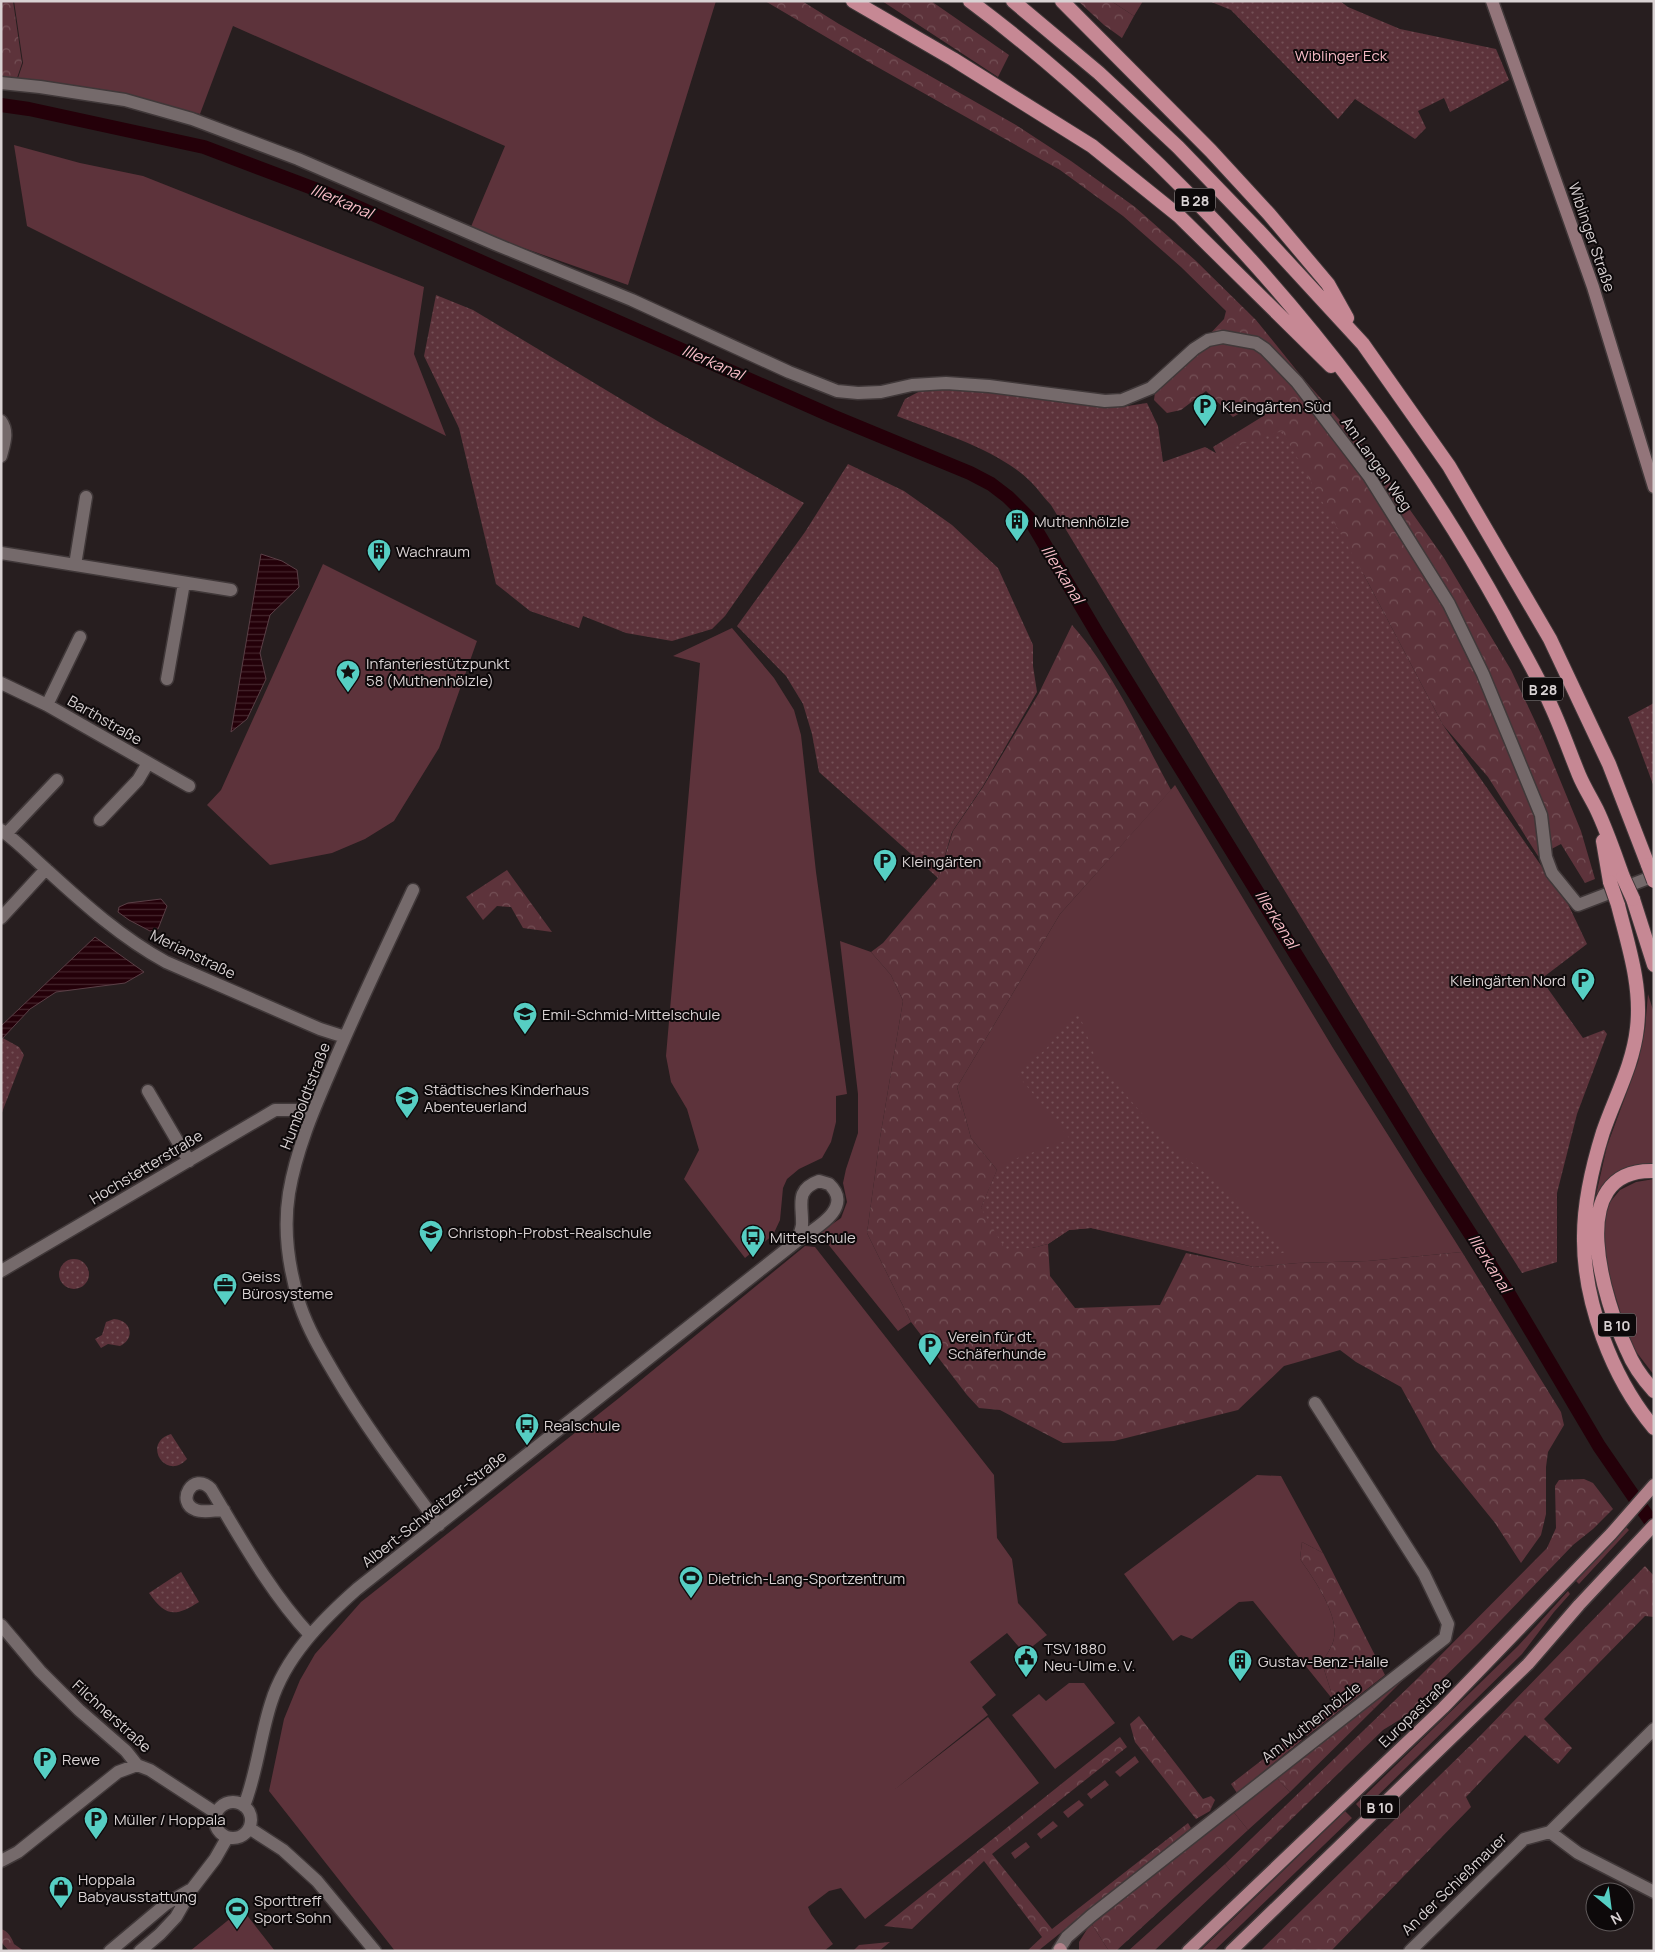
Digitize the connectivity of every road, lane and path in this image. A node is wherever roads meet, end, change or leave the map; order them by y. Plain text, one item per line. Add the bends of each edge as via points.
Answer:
1 (853, 1) edge
2 (970, 1) edge
3 (1012, 1) edge
4 (1062, 1) edge
5 (1492, 1) edge
6 (1, 83) edge
7 (1363, 344) junction
8 (1363, 396) junction
9 (1, 420) edge
10 (1, 456) edge
11 (1654, 487) edge
12 (86, 497) dead end
13 (1, 553) edge
14 (75, 565) junction
15 (184, 583) junction
16 (231, 590) dead end
17 (80, 637) dead end
18 (167, 679) dead end
19 (1, 683) edge
20 (47, 705) junction
21 (148, 762) junction
22 (57, 780) dead end
23 (189, 786) dead end
24 (1597, 811) junction
25 (100, 820) dead end
26 (4, 832) edge
27 (46, 869) junction
28 (1651, 871) edge
29 (1654, 882) edge
30 (413, 890) dead end
31 (1, 918) edge
32 (1654, 965) edge
33 (345, 1037) junction
34 (148, 1091) dead end
35 (312, 1115) junction
36 (189, 1161) junction
37 (1654, 1170) edge
38 (797, 1241) junction
39 (1, 1271) edge
40 (1654, 1391) edge
41 (1315, 1403) dead end
42 (1654, 1428) edge
43 (1654, 1485) edge
44 (224, 1510) dead end
45 (439, 1525) junction
46 (1654, 1525) edge
47 (1, 1625) edge
48 (310, 1635) junction
49 (1654, 1729) edge
50 (137, 1765) junction
51 (244, 1806) junction
52 (216, 1813) junction
53 (249, 1828) junction
54 (1550, 1832) junction
55 (227, 1838) junction
56 (1, 1861) edge
57 (192, 1889) junction
58 (1654, 1892) edge
59 (1060, 1950) edge
60 (110, 1951) edge
61 (140, 1951) edge
62 (376, 1951) edge
63 (1188, 1951) edge
64 (1231, 1951) edge
65 (1410, 1951) edge

1 - 8 highway via 1072,133 1124,171 1179,216
2 - 8 highway, B 28 via 1083,93 1204,208 1278,290
3 - 7 highway, B 28 via 1100,73 1178,147
4 - 7 highway via 1212,151 1269,214 1328,284
5 - 11 main road, Wiblinger Straße via 1593,287
6 - 28 street, Am Langen Weg via 125,100 192,119 298,158 837,391 881,392 946,383 1105,401 1122,400 1151,388 1208,340 1222,337 1256,343 1297,382 1369,476 1450,604 1483,674 1540,815 1546,857 1552,873 1578,905
7 - 28 highway, B 28 via 1449,466 1550,639 1609,764
8 - 24 highway, B 28 via 1480,572 1552,708
9 - 10 street via 6,435
12 - 14 street
13 - 14 street
14 - 15 street
15 - 16 street
15 - 18 street
17 - 20 street, Barthstraße
19 - 20 street, Barthstraße
20 - 21 street, Barthstraße
21 - 23 street, Barthstraße
21 - 25 street, Barthstraße via 138,780
22 - 26 street, Merianstraße
24 - 32 highway, B 28, bridge via 1633,899
24 - 42 highway, B 10, bridge via 1610,882 1636,976 1638,1002 1637,1028 1627,1073 1593,1168 1584,1234 1586,1275 1603,1336 1632,1398
26 - 27 street, Merianstraße
27 - 31 street
27 - 33 street, Merianstraße via 144,950 320,1029
28 - 29 highway, B 28, bridge
30 - 33 street, Humboldtstraße
33 - 35 street, Humboldtstraße
34 - 36 street
35 - 36 street, Hochstetterstraße via 296,1110 275,1110
35 - 45 street, Humboldtstraße via 292,1180 288,1208 289,1254 300,1305 311,1332 342,1386
36 - 39 street, Hochstetterstraße
37 - 40 highway, B 10 via 1632,1173 1611,1187 1602,1203 1596,1233 1603,1280 1618,1328 1627,1351
38 - 38 street, Albert-Schweitzer-Straße via 834,1211 837,1203 835,1192 824,1182 809,1186 801,1196 802,1224
38 - 45 street, Albert-Schweitzer-Straße
41 - 59 street, Am Muthenhölzle via 1424,1574 1448,1624 1445,1638 1091,1916 1067,1937
43 - 63 main road, Europastraße / B 10 via 1443,1708
44 - 48 street via 271,1586
45 - 48 street, Albert-Schweitzer-Straße via 357,1589
46 - 64 main road, B 10 via 1528,1664
47 - 50 street, Filchnerstraße via 40,1671
48 - 51 street, Albert-Schweitzer-Straße via 290,1662 271,1702
49 - 54 street, An der Schießmauer
50 - 52 street, Filchnerstraße
50 - 56 street via 124,1768 108,1778 18,1852
51 - 52 street via 229,1802
51 - 53 street, Albert-Schweitzer-Straße via 251,1817
52 - 55 street via 216,1826
53 - 55 street via 238,1838
53 - 62 street via 283,1850 318,1881
54 - 58 street via 1578,1853
54 - 65 street, An der Schießmauer via 1524,1839
55 - 57 street
57 - 60 street via 166,1904
57 - 61 street via 176,1917

